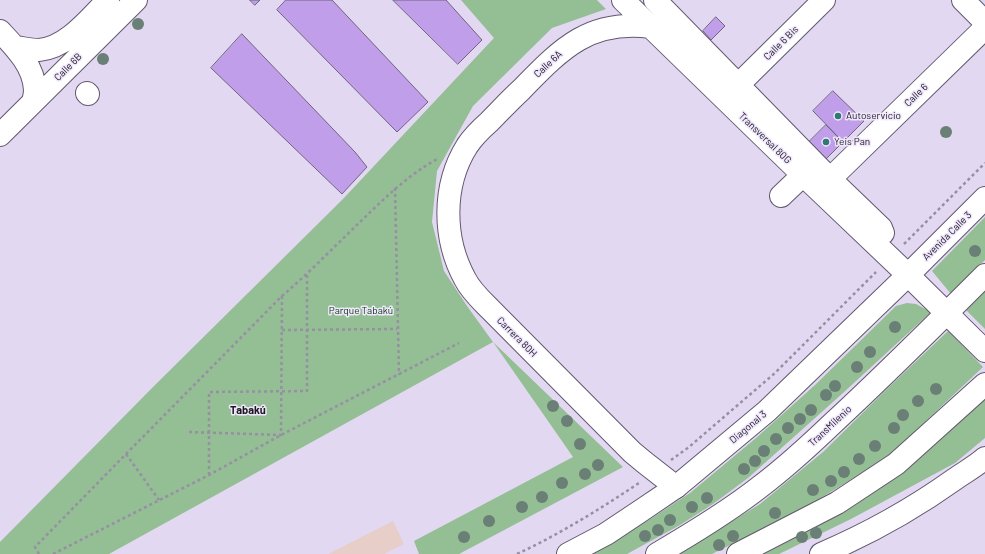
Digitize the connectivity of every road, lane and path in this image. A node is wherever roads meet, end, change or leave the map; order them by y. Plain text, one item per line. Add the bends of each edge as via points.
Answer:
1 (108, 0) edge
2 (136, 0) edge
3 (623, 0) edge
4 (655, 0) edge
5 (824, 0) edge
6 (963, 0) edge
7 (985, 22) edge
8 (651, 27) junction
9 (985, 28) edge
10 (7, 39) edge
11 (738, 85) junction
12 (33, 102) junction
13 (0, 135) edge
14 (467, 146) junction
15 (985, 163) edge
16 (802, 175) junction
17 (830, 179) junction
18 (395, 188) junction
19 (781, 196) dead end
20 (985, 198) edge
21 (905, 244) dead end
22 (878, 270) dead end
23 (307, 274) junction
24 (908, 275) junction
25 (985, 275) edge
26 (282, 296) junction
27 (947, 313) junction
28 (282, 330) junction
29 (308, 330) junction
30 (397, 330) junction
31 (459, 343) dead end
32 (985, 351) edge
33 (399, 375) junction
34 (985, 384) edge
35 (282, 391) junction
36 (189, 432) dead end
37 (209, 433) junction
38 (281, 435) junction
39 (126, 454) junction
40 (984, 459) edge
41 (667, 463) dead end
42 (209, 475) junction
43 (644, 480) dead end
44 (676, 487) junction
45 (159, 500) junction
46 (38, 554) edge
47 (53, 554) edge
48 (517, 554) edge
49 (568, 554) edge
50 (657, 554) edge
51 (738, 554) edge
52 (821, 554) edge

1 - 10 main road, Calle 6B via 74,34 51,48 39,50
2 - 12 main road, Calle 6B
3 - 8 main road, Transversal 80G
4 - 11 main road, Transversal 80G
5 - 11 main road, Calle 6 Bis
6 - 7 main road
8 - 14 main road, Calle 6A via 622,26 599,30 582,37 547,64
8 - 16 main road, Transversal 80G
9 - 17 main road, Calle 6
10 - 12 main road via 28,66 35,90
11 - 17 main road, Transversal 80G
12 - 13 main road, Calle 6B
14 - 18 path via 438,158
14 - 44 main road, Carrera 80H via 454,176 448,200 449,232 456,260 465,280 490,310 627,446
15 - 21 path
16 - 19 main road
16 - 24 main road, Transversal 80G
17 - 24 main road, Transversal 80G via 881,228
18 - 23 path
18 - 30 path
20 - 24 main road, Avenida Calle 3
22 - 41 path via 775,373
23 - 26 path
23 - 29 path
24 - 27 main road, Transversal 80G
24 - 44 main road, Diagonal 3 via 767,411
25 - 27 main road, TransMilenio
26 - 28 path
26 - 39 path
27 - 32 main road, Transversal 80G
27 - 50 main road, TransMilenio via 788,465 728,510
28 - 29 path
28 - 35 path
29 - 30 path
29 - 35 path via 307,391
30 - 33 path
31 - 33 path
33 - 38 path
34 - 51 main road via 896,464 836,503
35 - 37 path via 209,392
35 - 38 path
36 - 37 path
37 - 38 path
37 - 42 path
38 - 42 path
39 - 45 path
39 - 46 path via 35,547
40 - 52 main road via 911,508 860,537
42 - 45 path
43 - 48 path via 594,512
44 - 49 main road, Diagonal 3 via 606,534
45 - 47 path

